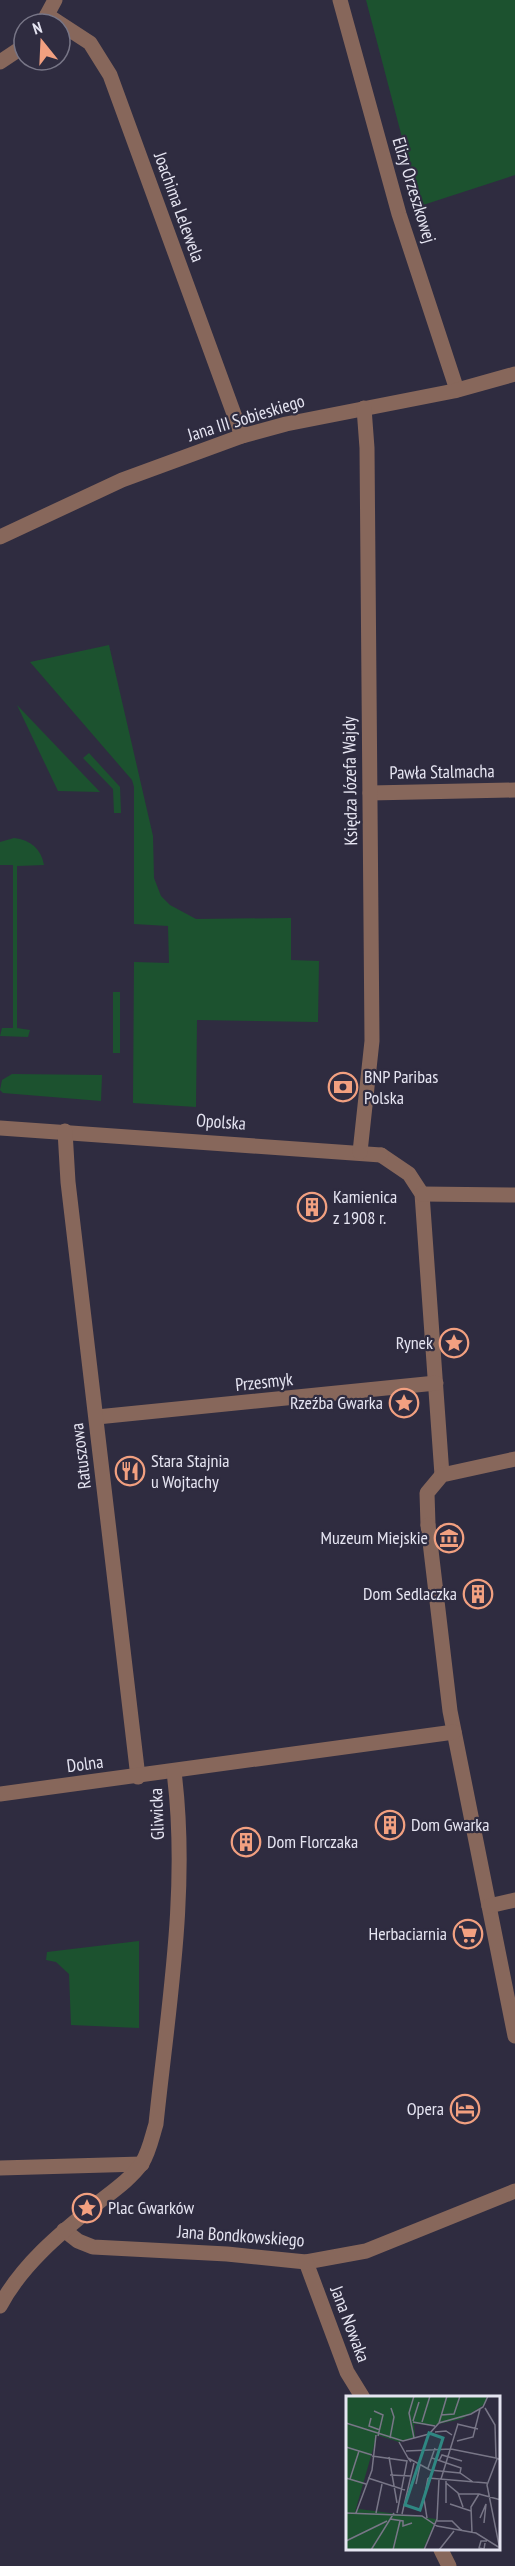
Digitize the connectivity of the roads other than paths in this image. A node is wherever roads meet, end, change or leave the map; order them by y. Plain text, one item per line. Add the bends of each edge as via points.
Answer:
1 (340, 0) edge
2 (72, 34) edge
3 (515, 374) edge
4 (457, 390) junction
5 (364, 408) junction
6 (242, 436) junction
7 (0, 537) edge
8 (515, 790) edge
9 (370, 793) junction
10 (0, 1128) edge
11 (66, 1131) junction
12 (360, 1152) junction
13 (422, 1194) junction
14 (515, 1195) edge
15 (436, 1383) junction
16 (97, 1417) junction
17 (515, 1459) edge
18 (442, 1475) junction
19 (454, 1732) junction
20 (174, 1772) junction
21 (138, 1777) junction
22 (0, 1794) edge
23 (515, 1900) edge
24 (489, 1906) junction
25 (515, 2036) edge
26 (141, 2164) junction
27 (0, 2168) edge
28 (515, 2191) edge
29 (64, 2230) junction
30 (306, 2262) junction
31 (0, 2306) edge
32 (362, 2396) edge
33 (442, 2551) edge
34 (449, 2566) edge

1 - 4 street, Elizy Orzeszkowej via 399,214
2 - 6 street, Joachima Lelewela via 90,43 110,75
3 - 4 street, Jana III Sobieskiego
4 - 5 street, Jana III Sobieskiego
5 - 6 street, Jana III Sobieskiego
5 - 9 street, Księdza Józefa Wajdy
6 - 7 street, Jana III Sobieskiego via 122,480
8 - 9 street, Pawła Stalmacha
9 - 12 street, Księdza Józefa Wajdy via 372,1041
10 - 11 street, Opolska
11 - 12 street, Opolska
11 - 16 street, Ratuszowa via 68,1182
12 - 13 street, Opolska via 381,1155 410,1174
13 - 14 street
13 - 15 street
15 - 16 street, Przesmyk
15 - 18 street
16 - 21 street, Ratuszowa
17 - 18 street
18 - 19 street via 427,1493 428,1525
19 - 20 street, Gliwicka
19 - 24 street
20 - 21 street, Dolna
20 - 26 street, Gliwicka via 178,1803 177,1932 156,2124
21 - 22 street, Dolna
23 - 24 street
24 - 25 street
26 - 27 street
26 - 29 street
28 - 30 street, Jana Bondkowskiego via 366,2251
29 - 30 street, Jana Bondkowskiego via 93,2247
29 - 31 street via 23,2272
30 - 32 street, Jana Nowaka via 347,2372
33 - 34 street

